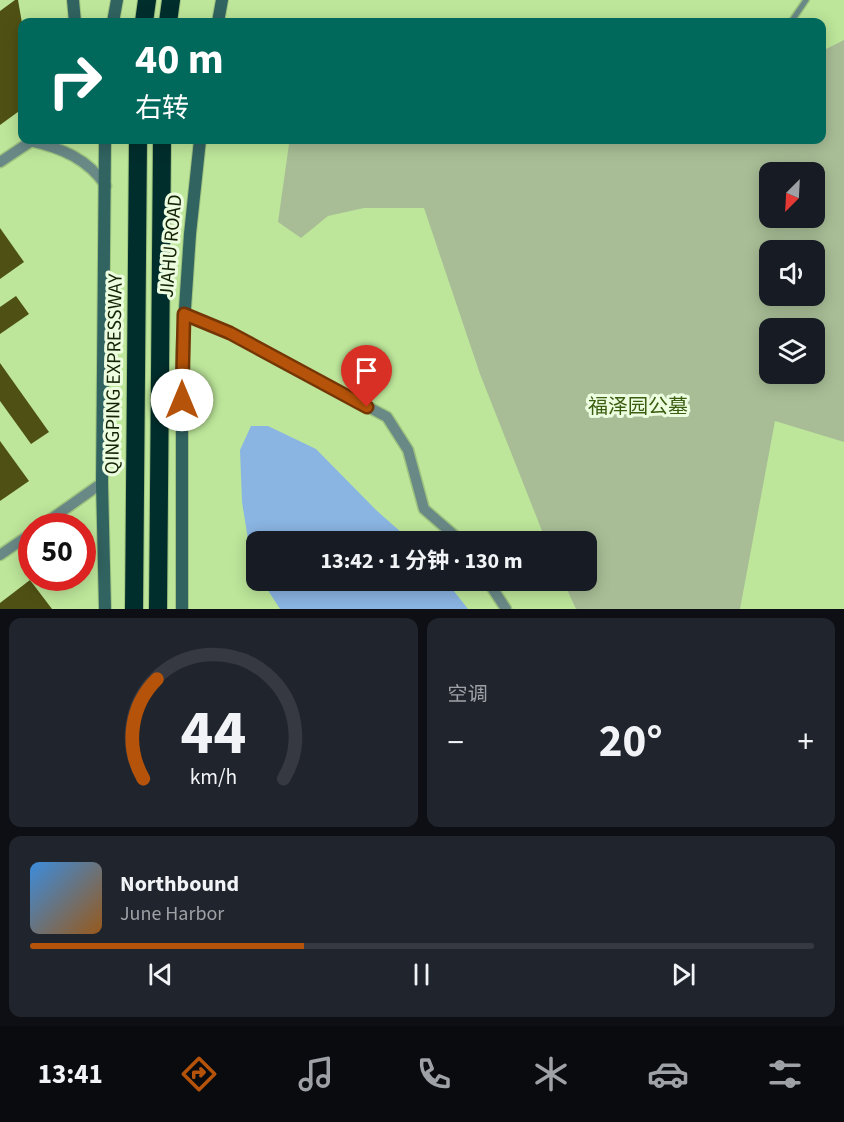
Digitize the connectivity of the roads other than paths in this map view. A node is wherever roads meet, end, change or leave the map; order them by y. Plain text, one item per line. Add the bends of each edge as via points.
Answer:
1 (73, 0) edge
2 (117, 0) edge
3 (147, 0) edge
4 (171, 0) edge
5 (222, 0) edge
6 (806, 0) edge
7 (75, 18) edge
8 (114, 18) edge
9 (145, 18) edge
10 (169, 18) edge
11 (219, 18) edge
12 (794, 18) edge
13 (26, 144) edge
14 (45, 144) edge
15 (105, 144) edge
16 (138, 144) edge
17 (162, 144) edge
18 (200, 144) edge
19 (0, 162) edge
20 (106, 186) junction
21 (184, 314) junction
22 (102, 483) junction
23 (59, 513) edge
24 (449, 531) edge
25 (18, 543) edge
26 (0, 555) edge
27 (495, 591) edge
28 (105, 609) edge
29 (134, 609) edge
30 (158, 609) edge
31 (182, 609) edge
32 (506, 609) edge

1 - 7 main road
2 - 8 main road
3 - 9 highway
4 - 10 highway
5 - 11 main road
6 - 12 lane
13 - 19 street
14 - 20 street via 91,167
15 - 20 main road
16 - 29 highway, QINGPING EXPRESSWAY
17 - 30 highway
18 - 21 main road, JIAHU ROAD
20 - 22 main road
21 - 24 street via 230,333 387,417 408,450 424,509
21 - 31 main road, JIAHU ROAD
22 - 23 street
22 - 28 main road
25 - 26 street
27 - 32 street

